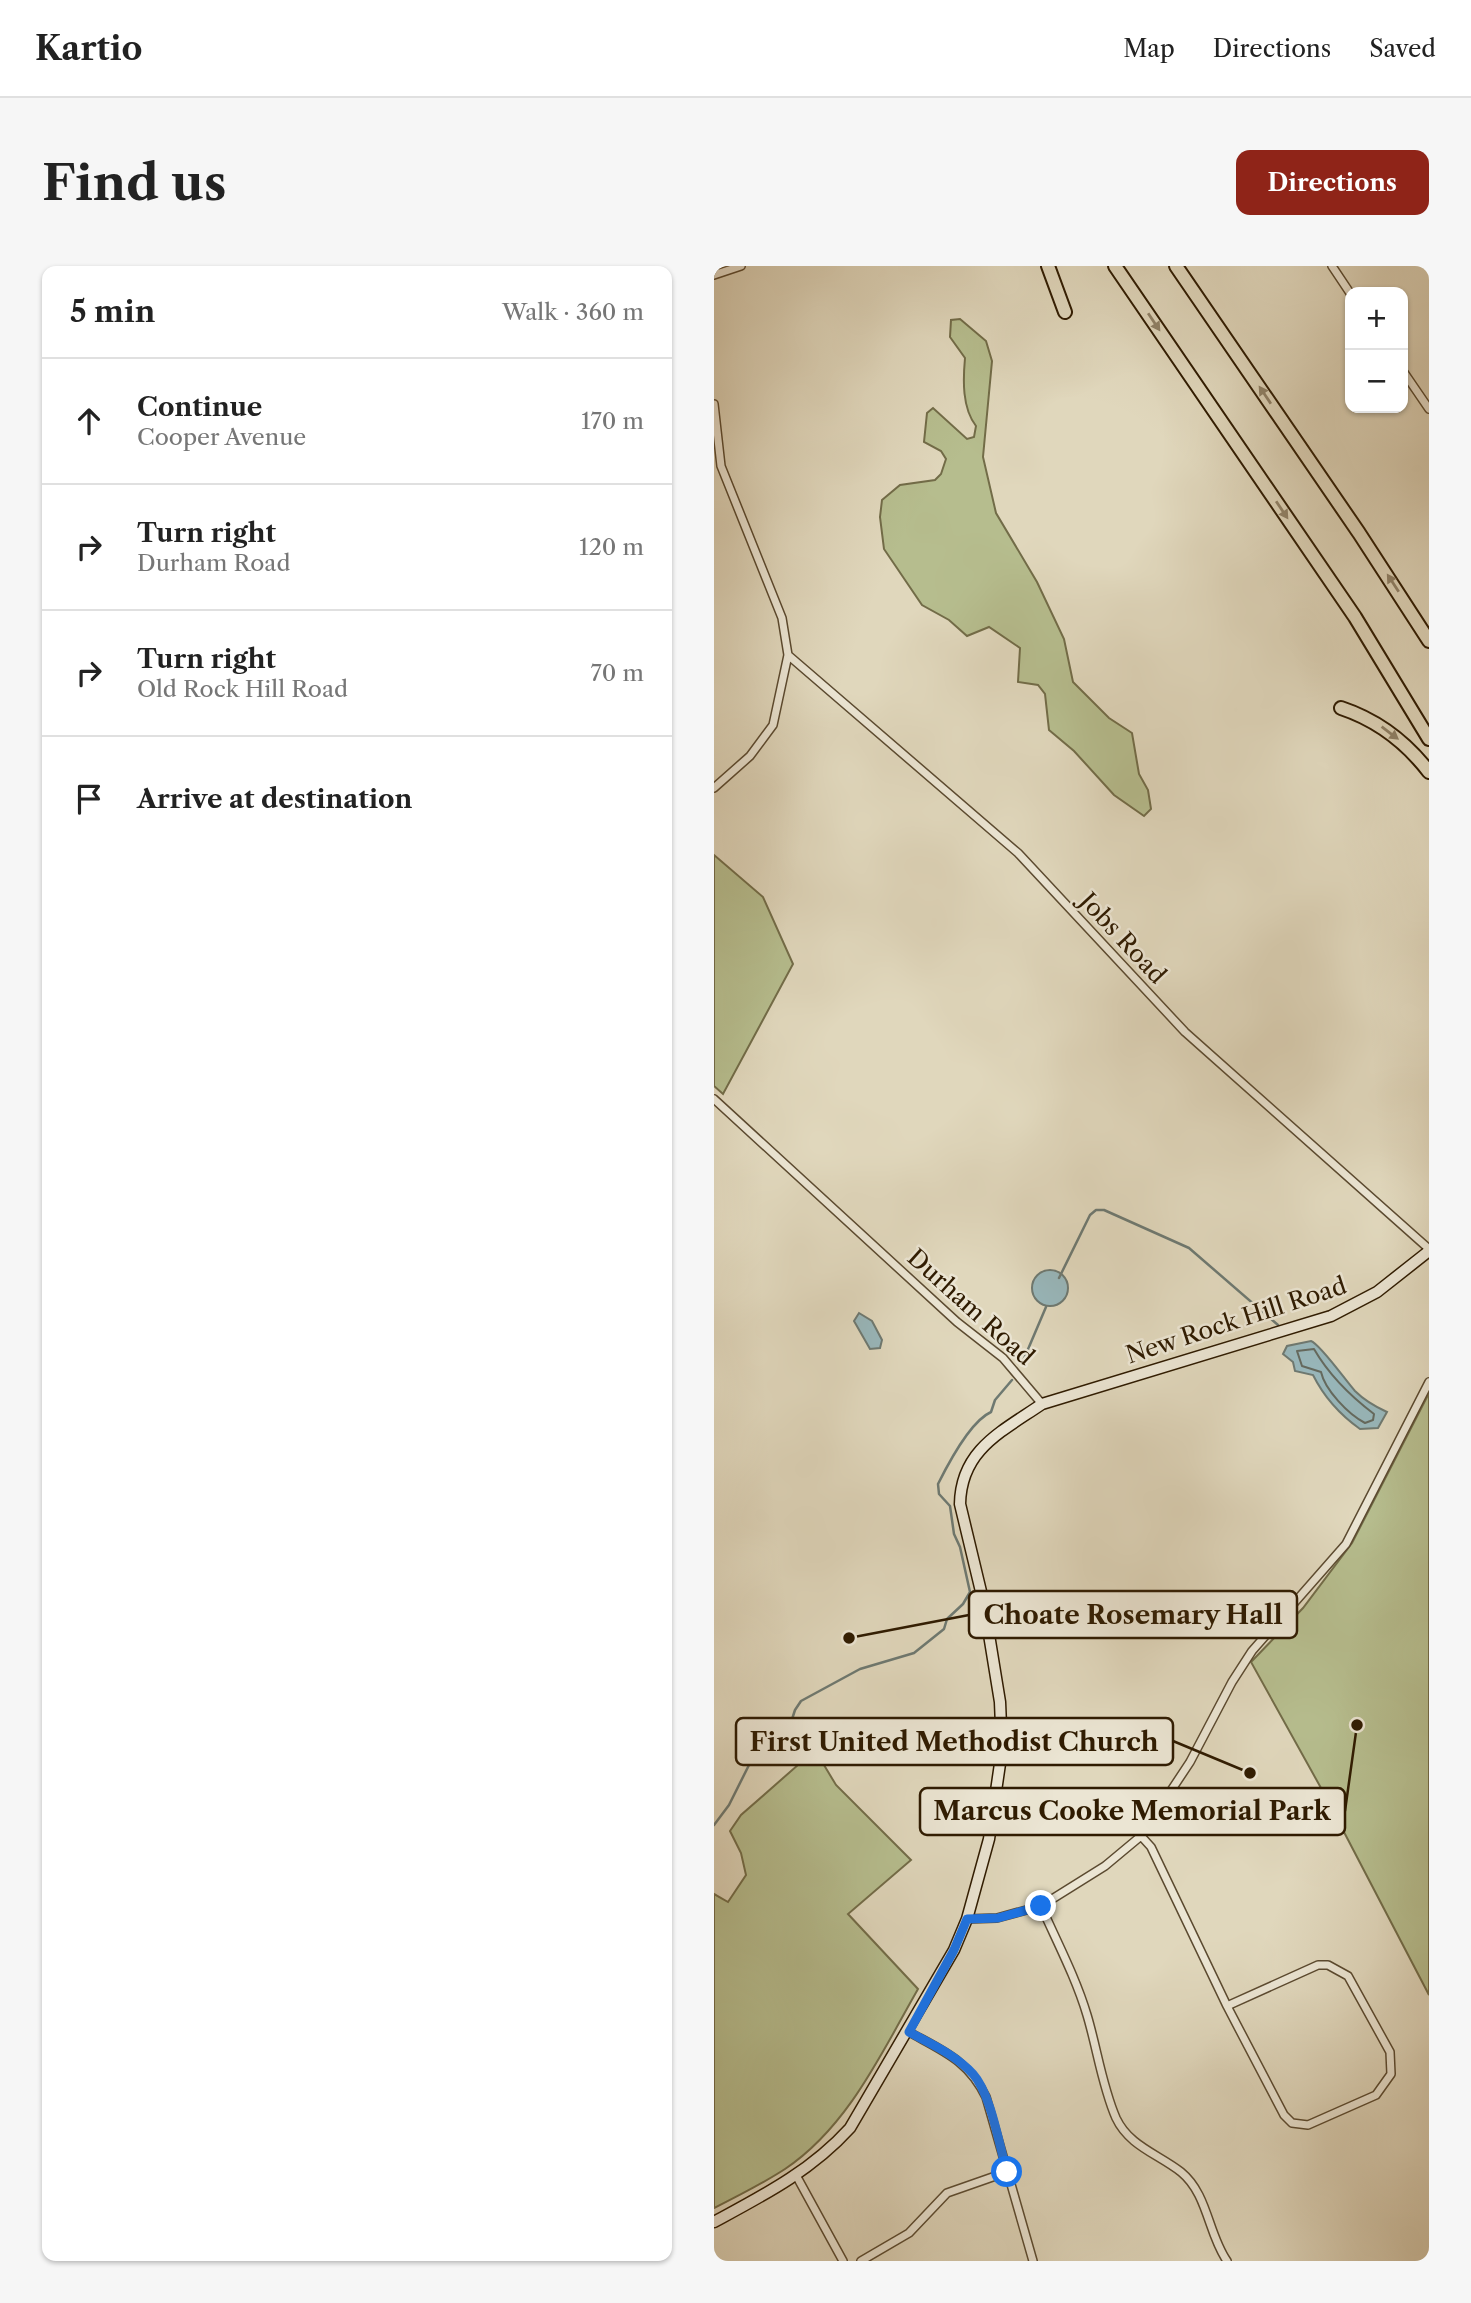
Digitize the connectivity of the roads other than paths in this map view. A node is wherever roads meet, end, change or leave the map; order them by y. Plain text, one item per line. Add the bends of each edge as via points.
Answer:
1 (741, 266) edge
2 (1048, 266) edge
3 (1115, 266) edge
4 (1176, 266) edge
5 (1332, 266) edge
6 (714, 275) edge
7 (1346, 287) edge
8 (1065, 312) dead end
9 (1408, 378) edge
10 (714, 404) edge
11 (1429, 410) edge
12 (1429, 641) edge
13 (788, 655) junction
14 (1341, 708) dead end
15 (1429, 739) edge
16 (1429, 772) edge
17 (714, 788) edge
18 (714, 1100) edge
19 (1429, 1250) edge
20 (1429, 1382) edge
21 (1042, 1404) junction
22 (1141, 1836) junction
23 (1041, 1906) junction
24 (967, 1919) junction
25 (1227, 2006) junction
26 (909, 2032) junction
27 (1007, 2172) junction
28 (797, 2177) junction
29 (714, 2222) edge
30 (843, 2261) edge
31 (861, 2261) edge
32 (1033, 2261) edge
33 (1227, 2261) edge

1 - 6 street
2 - 8 highway
3 -> 15 highway via 1355,617
12 -> 4 highway
5 - 7 street
9 - 11 street
10 - 13 street via 721,466 782,618
13 - 17 street via 773,725 750,756
13 - 19 street, Jobs Road via 1018,853 1185,1032
14 -> 16 highway via 1387,730
18 - 21 street, Durham Road via 957,1322 1003,1358
19 - 21 main road, New Rock Hill Road via 1377,1292 1331,1316
20 - 22 street via 1346,1544 1252,1651 1190,1762
21 - 24 main road via 968,1463 961,1480 960,1504 994,1651 1002,1750 989,1839
22 - 23 street via 1087,1879
22 - 25 street via 1151,1847
23 - 24 street via 998,1918
23 - 33 street via 1086,2011 1116,2118 1126,2134 1182,2172 1197,2191
24 - 26 main road
25 - 25 street via 1292,2123 1308,2125 1376,2095 1391,2074 1390,2052 1348,1976 1340,1970 1318,1965
26 - 27 street via 959,2060 975,2076 986,2097
26 - 28 main road via 850,2128
27 - 31 street via 947,2193 909,2233
27 - 32 street
28 - 29 main road
28 - 30 street

